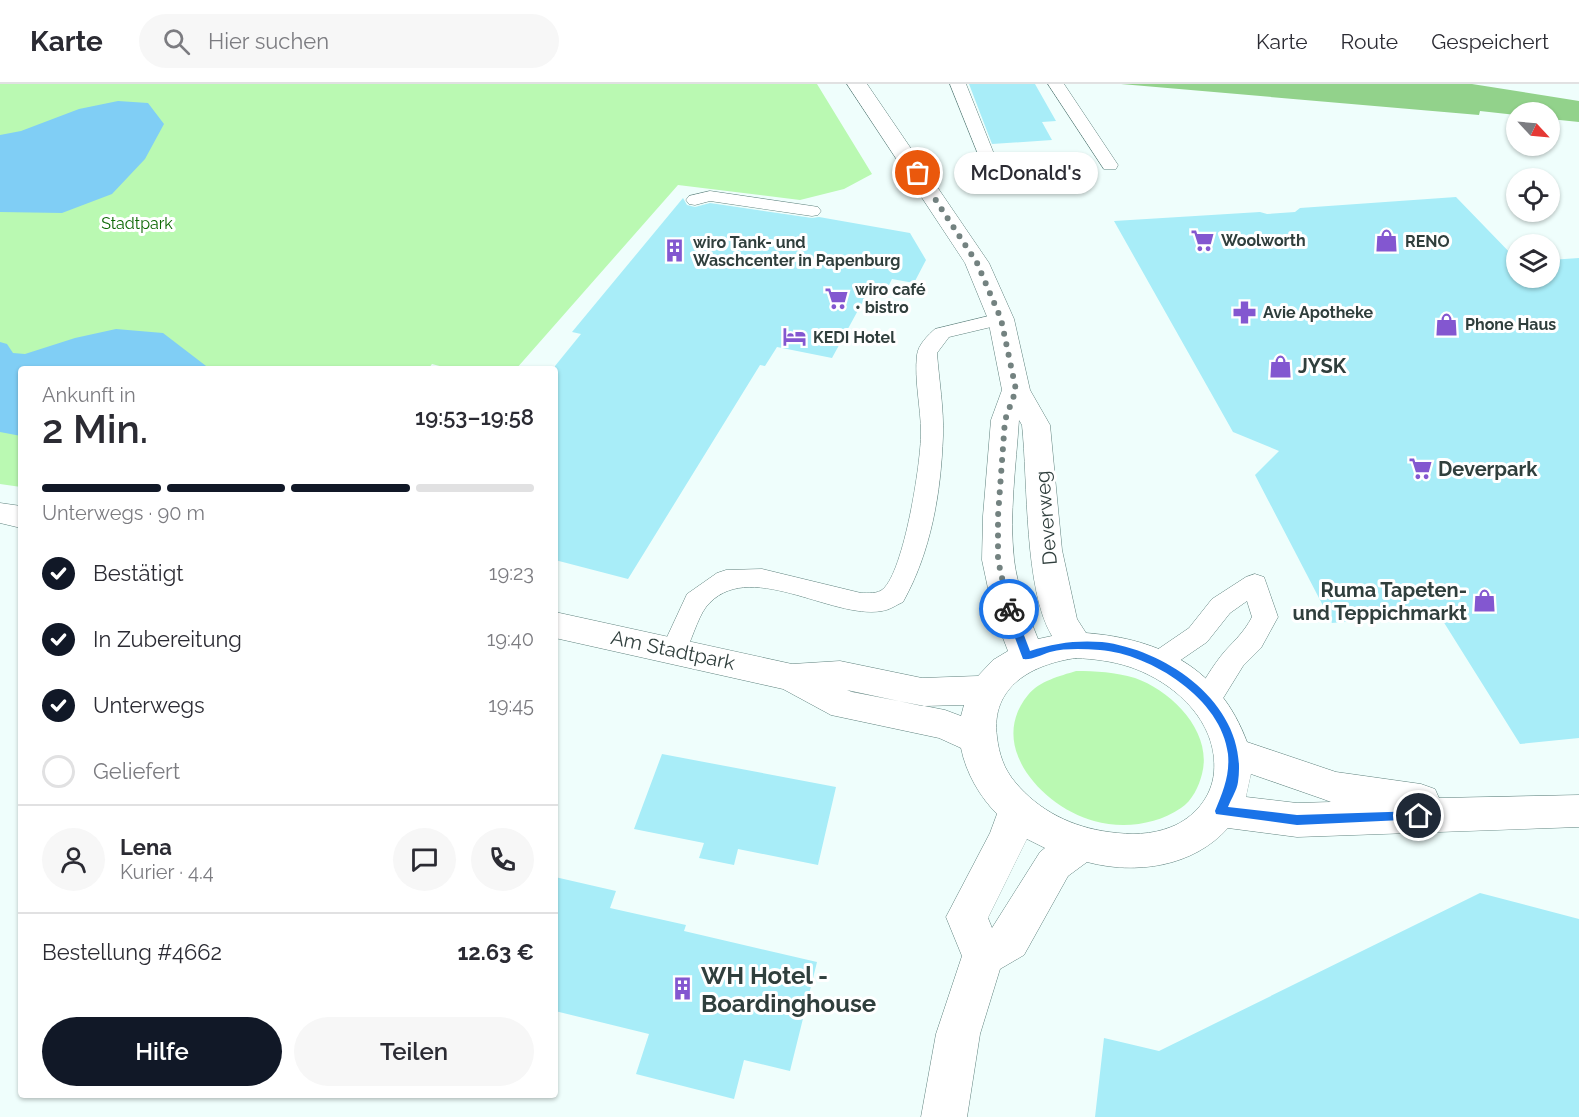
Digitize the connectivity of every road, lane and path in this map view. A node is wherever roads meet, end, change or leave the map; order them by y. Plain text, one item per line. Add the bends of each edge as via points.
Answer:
1 (857, 84) edge
2 (958, 84) edge
3 (1056, 84) edge
4 (1110, 165) dead end
5 (992, 170) dead end
6 (695, 200) dead end
7 (812, 211) dead end
8 (1001, 319) junction
9 (1016, 390) junction
10 (0, 513) edge
11 (18, 516) edge
12 (558, 625) edge
13 (1076, 645) junction
14 (674, 650) junction
15 (1027, 656) junction
16 (1157, 663) junction
17 (792, 677) junction
18 (988, 690) junction
19 (1207, 700) junction
20 (976, 739) junction
21 (1233, 753) junction
22 (1018, 811) junction
23 (1220, 811) junction
24 (1528, 811) junction
25 (1579, 811) edge
26 (1080, 845) junction
27 (983, 956) junction
28 (944, 1117) edge

1 - 8 street, Deverweg via 977,263
2 - 5 lane
3 - 4 lane
6 - 7 lane via 710,196
8 - 9 street, Deverweg
8 - 14 lane via 942,333 927,353 932,435 928,479 914,553 894,594 881,602 861,602 762,578 726,579 696,601
9 - 13 street, Deverweg via 1036,425 1046,550 1061,622
9 - 15 street, Deverweg via 1005,420 998,560 1010,612
10 - 11 street
12 - 14 street, Am Stadtpark
13 - 15 street
13 - 16 street via 1113,648
14 - 17 street, Am Stadtpark
15 - 18 street via 1004,670
16 - 19 street via 1184,679
16 - 19 lane via 1198,635 1221,606 1255,584 1265,617 1252,641
17 - 18 street, Am Stadtpark via 840,675 922,692
17 - 20 street, Am Stadtpark via 844,705 945,725
18 - 20 street via 978,713
19 - 21 street via 1224,726
20 - 22 street via 997,789
21 - 23 street via 1233,783
21 - 24 street via 1336,788
22 - 26 street via 1047,831
22 - 27 street via 967,917
23 - 24 street via 1297,820
23 - 26 street via 1196,834 1162,848 1122,852
24 - 25 street
26 - 27 street via 1054,864 1009,941
27 - 28 street via 958,1034

